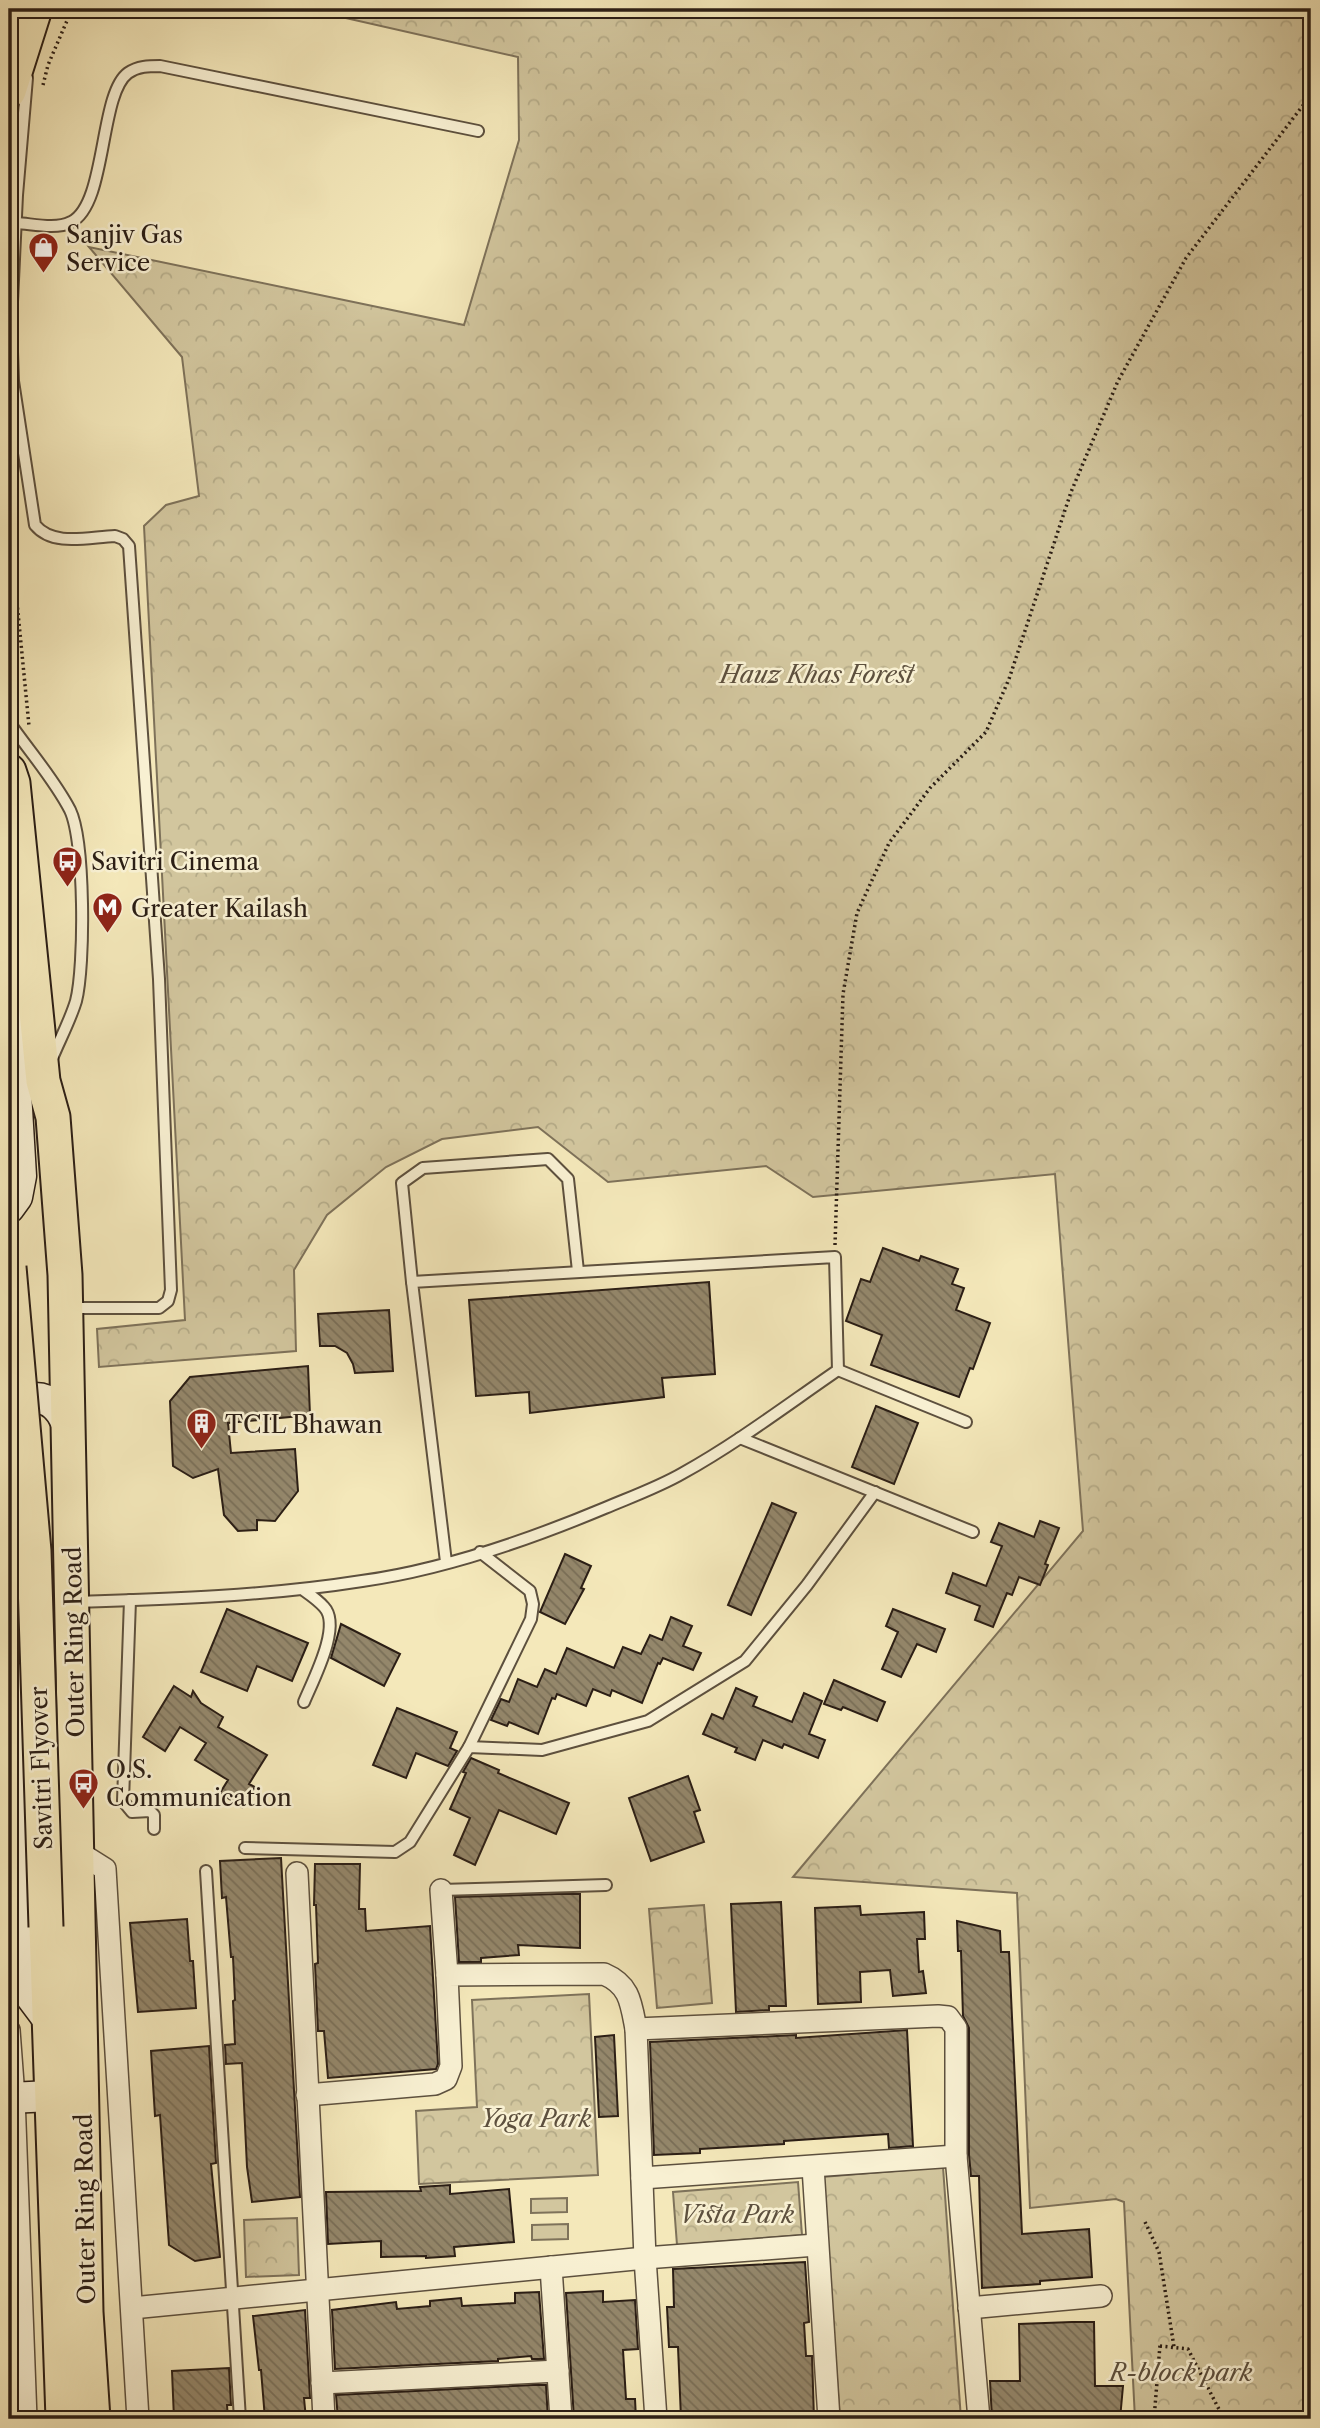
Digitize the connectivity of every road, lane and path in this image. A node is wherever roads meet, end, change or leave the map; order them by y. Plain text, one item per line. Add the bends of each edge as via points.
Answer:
1 (72, 9) edge
2 (35, 10) edge
3 (61, 37) dead end
4 (9, 91) edge
5 (1311, 95) edge
6 (478, 131) dead end
7 (17, 223) junction
8 (9, 722) edge
9 (9, 771) edge
10 (9, 975) edge
11 (10, 1022) edge
12 (43, 1081) junction
13 (9, 1208) edge
14 (835, 1258) junction
15 (9, 1266) edge
16 (578, 1271) junction
17 (412, 1282) junction
18 (65, 1308) junction
19 (838, 1370) junction
20 (9, 1409) edge
21 (966, 1422) dead end
22 (69, 1431) junction
23 (740, 1438) junction
24 (874, 1492) junction
25 (973, 1532) dead end
26 (480, 1552) junction
27 (446, 1562) junction
28 (302, 1589) junction
29 (130, 1600) junction
30 (73, 1602) junction
31 (9, 1675) edge
32 (304, 1702) dead end
33 (469, 1747) junction
34 (154, 1829) dead end
35 (246, 1848) dead end
36 (78, 1852) junction
37 (206, 1871) dead end
38 (297, 1873) dead end
39 (606, 1885) dead end
40 (441, 1890) joint
41 (447, 1975) junction
42 (47, 2018) junction
43 (636, 2029) junction
44 (9, 2030) edge
45 (307, 2095) junction
46 (51, 2096) junction
47 (11, 2097) edge
48 (956, 2156) junction
49 (813, 2166) junction
50 (642, 2178) junction
51 (1145, 2222) dead end
52 (816, 2245) junction
53 (645, 2258) junction
54 (551, 2267) junction
55 (316, 2290) junction
56 (1101, 2297) dead end
57 (232, 2298) junction
58 (132, 2308) junction
59 (969, 2308) junction
60 (1174, 2347) junction
61 (558, 2371) junction
62 (322, 2383) junction
63 (26, 2419) edge
64 (63, 2419) edge
65 (93, 2419) edge
66 (138, 2419) edge
67 (240, 2419) edge
68 (324, 2419) edge
69 (561, 2419) edge
70 (656, 2419) edge
71 (829, 2419) edge
72 (979, 2419) edge
73 (1154, 2419) edge
74 (1224, 2419) edge

1 - 3 path
2 - 4 main road
2 - 7 lane
5 - 14 path via 1186,258 1136,348 1071,492 1009,679 986,732 930,788 889,843 857,914 843,994
6 - 7 lane via 160,65 141,66 127,73 117,89 92,193 82,212 72,222 55,226
7 - 18 lane via 13,381 35,525 54,539 115,536 124,538 129,546 159,979 168,1301 159,1308
8 - 12 lane via 71,812 78,840 82,966 75,1003
9 - 12 main road, Outer Ring Road
10 - 11 street
11 - 13 street via 21,1176 17,1197
12 - 18 main road, Outer Ring Road via 53,1117
14 - 16 lane
14 - 19 lane
15 - 42 main road, Savitri Flyover, bridge via 34,1552
16 - 17 lane
16 - 17 lane via 568,1178 548,1159 423,1168 402,1183
17 - 27 lane
18 - 22 main road, Outer Ring Road
19 - 21 lane
19 - 23 lane
20 - 22 street via 20,1400 37,1398 53,1403 64,1415
22 - 30 main road, Outer Ring Road
23 - 24 lane
23 - 26 lane via 682,1474 628,1498
24 - 25 lane
24 - 33 lane via 745,1661 648,1721 542,1750
26 - 27 lane
26 - 33 lane via 530,1591 533,1604
27 - 28 lane via 364,1581
28 - 29 lane
28 - 32 lane via 326,1608 331,1624
29 - 30 lane
29 - 34 lane via 123,1801 132,1812 150,1811
30 - 36 main road, Outer Ring Road
31 - 42 street via 26,1990
33 - 35 lane via 410,1842 395,1852
36 - 58 street via 105,1869
36 - 65 main road, Outer Ring Road via 86,2312
37 - 57 lane
38 - 45 street
39 - 40 lane
40 - 41 street
41 - 43 street via 604,1974 617,1980 630,1997
41 - 45 street via 451,2066 446,2079 435,2084
42 - 46 main road, Outer Ring Road
43 - 48 street via 948,2017 956,2028
43 - 50 street
44 - 47 street
45 - 55 street
46 - 47 street
46 - 64 main road, Outer Ring Road
47 - 63 street
48 - 49 street
48 - 59 street
49 - 50 street
49 - 52 street
50 - 53 street
51 - 60 path via 1159,2252
52 - 53 street
52 - 71 street
53 - 54 street
53 - 70 street
54 - 55 street
54 - 61 street
55 - 57 street
55 - 62 street
56 - 59 street
57 - 58 street
57 - 67 lane
58 - 66 street
59 - 72 street
60 - 73 path via 1160,2345
60 - 74 path via 1188,2349
61 - 62 street
61 - 69 street
62 - 68 street

